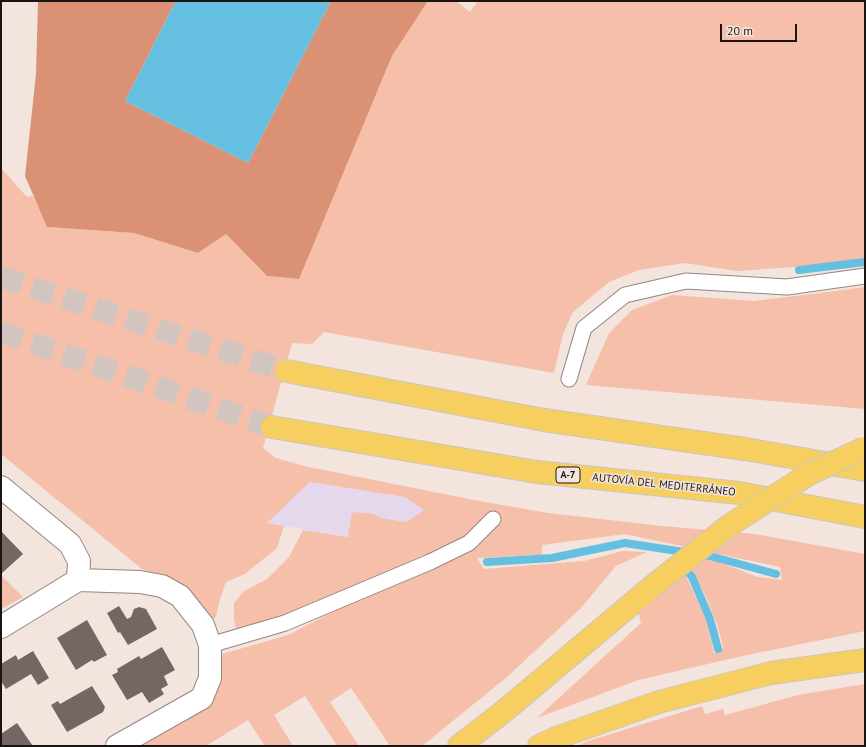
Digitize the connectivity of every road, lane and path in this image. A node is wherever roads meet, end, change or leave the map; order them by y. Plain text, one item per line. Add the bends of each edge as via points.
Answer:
1 (865, 276) edge
2 (286, 371) tunnel mouth
3 (569, 379) dead end
4 (272, 427) tunnel mouth
5 (865, 448) edge
6 (865, 470) edge
7 (1, 487) edge
8 (865, 517) edge
9 (492, 519) dead end
10 (78, 580) junction
11 (1, 627) edge
12 (210, 645) junction
13 (865, 660) edge
14 (117, 746) edge
15 (459, 746) edge
16 (539, 746) edge

1 - 3 lane via 787,288 686,281 625,295 584,328
2 - 6 highway via 544,420 745,449
4 - 8 highway, AUTOVÍA DEL MEDITERRÁNEO / A-7 via 537,472 739,493
5 - 15 highway, bridge via 809,474 730,525
7 - 10 street via 70,544 79,561
9 - 12 lane via 468,543 430,562 285,623
10 - 11 street
10 - 12 street via 140,582 162,586 180,596 203,625
12 - 14 street via 210,678 202,698
13 - 16 highway via 771,673 659,702

